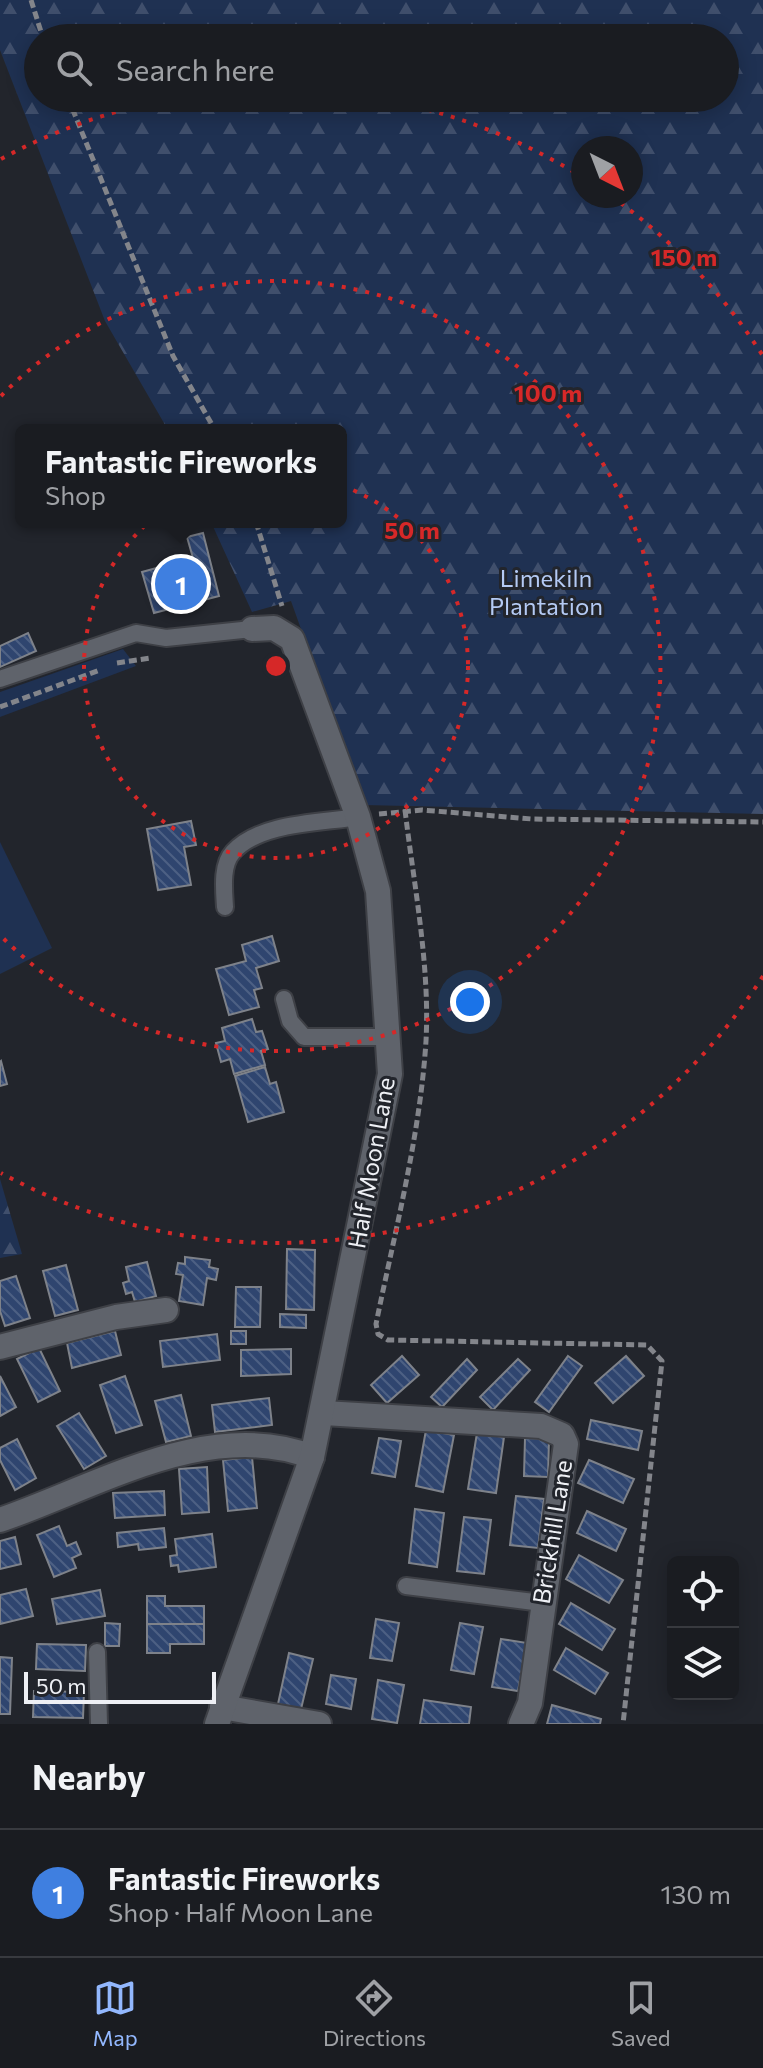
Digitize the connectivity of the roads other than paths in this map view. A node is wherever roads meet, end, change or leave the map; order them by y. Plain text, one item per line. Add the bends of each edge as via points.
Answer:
1 (252, 629) joint
2 (0, 679) edge
3 (358, 817) junction
4 (225, 907) dead end
5 (284, 999) dead end
6 (389, 1037) junction
7 (166, 1310) dead end
8 (0, 1347) edge
9 (324, 1413) junction
10 (312, 1457) junction
11 (0, 1520) edge
12 (406, 1586) dead end
13 (542, 1603) junction
14 (97, 1652) dead end
15 (220, 1716) edge
16 (99, 1724) edge
17 (319, 1724) edge
18 (521, 1724) edge

1 - 2 lane via 166,638 136,633
1 - 3 street, Half Moon Lane via 274,628 292,639
3 - 4 lane via 252,839 233,852 226,867
3 - 6 street, Half Moon Lane via 378,891
5 - 6 lane via 290,1021 304,1037
6 - 9 street, Half Moon Lane via 390,1074
7 - 8 street via 116,1317
9 - 10 street, Half Moon Lane
9 - 13 street, Brickhill Lane via 559,1431 566,1444
10 - 11 street via 290,1448 208,1448 133,1469
10 - 15 street, Half Moon Lane
12 - 13 lane
13 - 18 street, Brickhill Lane via 530,1703
14 - 16 lane
15 - 17 street

